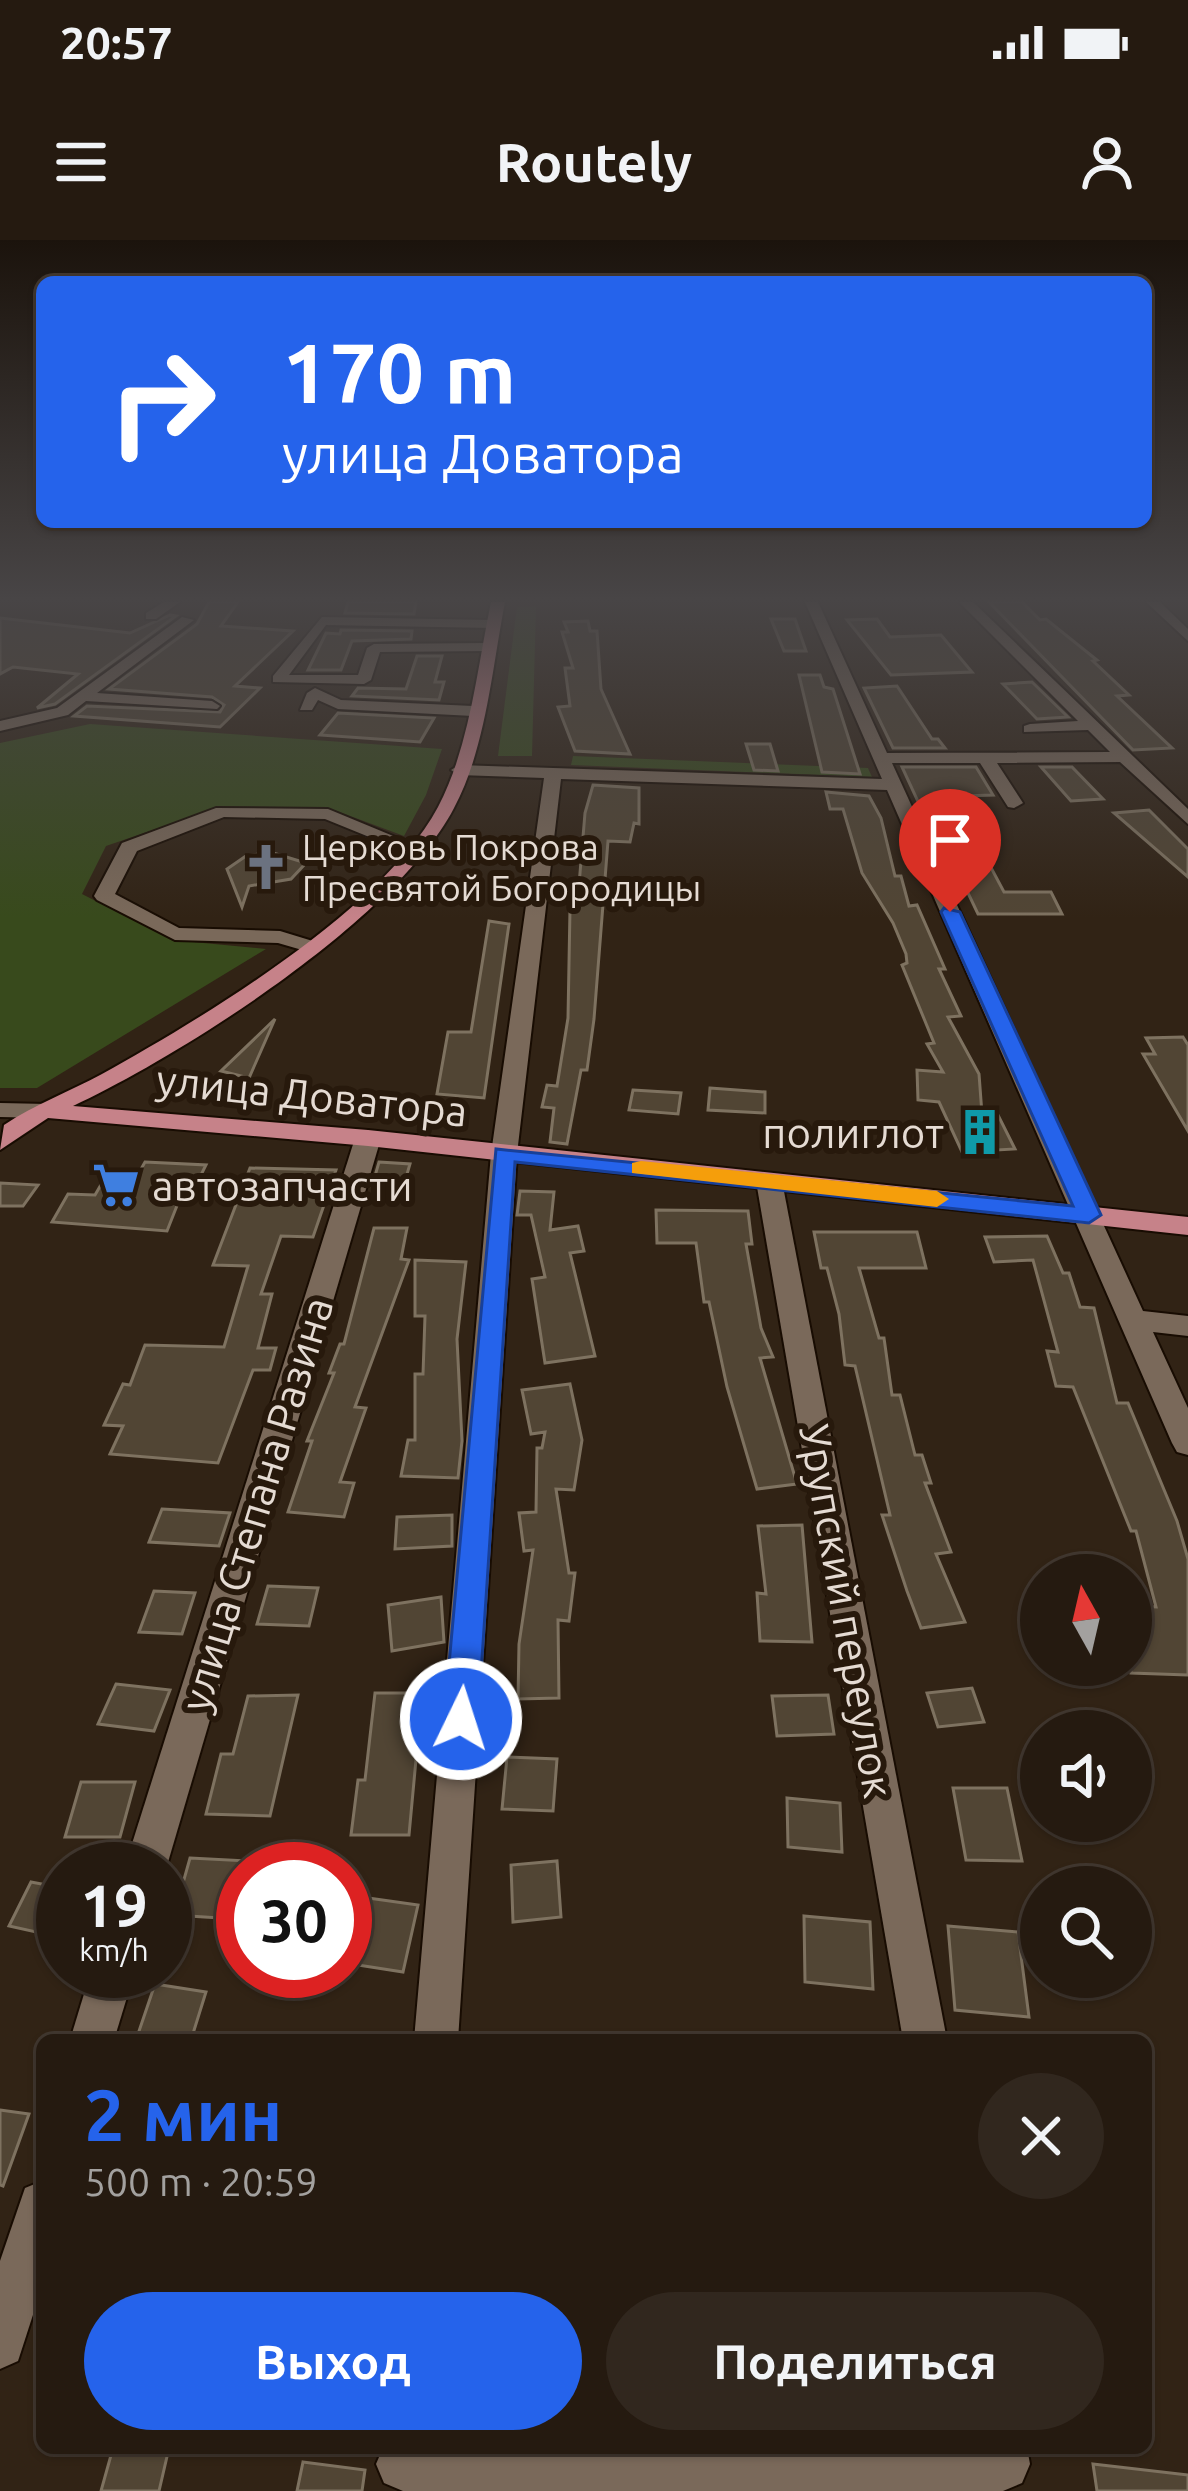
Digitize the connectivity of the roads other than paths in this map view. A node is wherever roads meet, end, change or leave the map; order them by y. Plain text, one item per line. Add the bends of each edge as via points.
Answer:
1 (70, 707) edge
2 (396, 707) edge
3 (473, 707) edge
4 (857, 707) edge
5 (1076, 707) edge
6 (472, 711) junction
7 (1095, 725) junction
8 (0, 726) edge
9 (1030, 729) dead end
10 (1127, 757) junction
11 (880, 758) junction
12 (987, 760) junction
13 (459, 770) junction
14 (553, 773) junction
15 (892, 785) junction
16 (1015, 803) dead end
17 (1188, 819) edge
18 (418, 850) junction
19 (309, 946) junction
20 (0, 1110) edge
21 (48, 1111) junction
22 (368, 1138) junction
23 (0, 1142) edge
24 (504, 1154) junction
25 (769, 1181) junction
26 (1089, 1215) junction
27 (1188, 1226) edge
28 (1135, 1320) junction
29 (1188, 1326) edge
30 (1188, 1443) edge
31 (153, 1842) edge
32 (105, 1998) edge
33 (94, 2034) edge
34 (436, 2034) edge
35 (924, 2034) edge
36 (36, 2225) edge
37 (0, 2342) edge
38 (1001, 2454) edge
39 (403, 2468) edge

1 - 8 street
2 - 6 street
3 - 6 main road
4 - 11 street
5 - 7 street
6 - 13 main road
7 - 9 street
7 - 10 street
10 - 12 street
10 - 17 street
11 - 12 street
11 - 15 street
12 - 16 street
13 - 14 street
13 - 18 main road
14 - 15 street
14 - 24 street
15 - 26 street
18 - 19 main road
18 - 19 street via 328,814 222,812 129,847 104,896 175,934 280,937
19 - 21 main road via 119,1074
20 - 21 street, улица Доватора
21 - 22 main road, улица Доватора
21 - 23 main road
22 - 24 main road, улица Доватора
22 - 31 street, улица Степана Разина
24 - 25 main road, улица Доватора
24 - 34 street
25 - 26 main road, улица Доватора
25 - 35 street, Урупский переулок
26 - 27 main road, улица Доватора
26 - 28 street
28 - 29 street
28 - 30 street
32 - 33 street
36 - 37 street
38 - 39 street via 1003,2464

